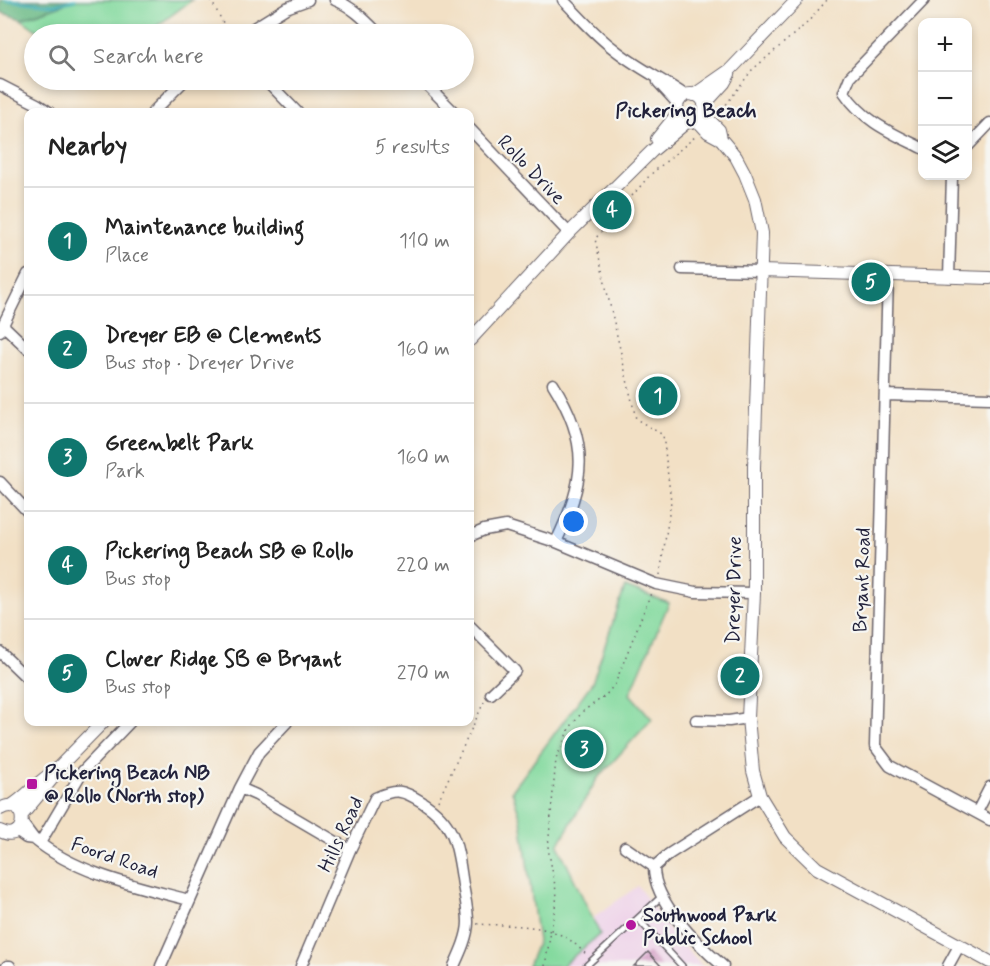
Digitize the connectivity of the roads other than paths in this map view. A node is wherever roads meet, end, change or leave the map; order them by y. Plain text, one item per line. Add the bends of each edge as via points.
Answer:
1 (308, 0) edge
2 (335, 0) edge
3 (562, 0) edge
4 (797, 0) edge
5 (924, 0) edge
6 (260, 24) edge
7 (370, 24) edge
8 (730, 70) junction
9 (0, 85) edge
10 (175, 90) edge
11 (276, 90) edge
12 (432, 90) edge
13 (684, 102) junction
14 (43, 108) edge
15 (157, 108) edge
16 (293, 108) edge
17 (450, 108) edge
18 (698, 115) junction
19 (990, 123) edge
20 (474, 133) edge
21 (972, 142) edge
22 (918, 146) edge
23 (652, 151) junction
24 (952, 180) edge
25 (569, 233) junction
26 (682, 269) dead end
27 (760, 271) junction
28 (888, 276) junction
29 (949, 277) junction
30 (990, 278) edge
31 (24, 282) edge
32 (2, 328) edge
33 (474, 336) edge
34 (24, 346) edge
35 (553, 384) dead end
36 (886, 395) junction
37 (990, 398) edge
38 (0, 482) edge
39 (24, 508) edge
40 (474, 534) edge
41 (556, 542) junction
42 (754, 593) junction
43 (474, 630) edge
44 (0, 652) edge
45 (24, 676) edge
46 (491, 694) road end
47 (748, 718) junction
48 (696, 720) dead end
49 (99, 726) edge
50 (126, 726) edge
51 (283, 726) edge
52 (55, 771) junction
53 (990, 787) edge
54 (240, 788) junction
55 (760, 796) junction
56 (3, 807) edge
57 (976, 812) junction
58 (990, 820) edge
59 (11, 829) edge
60 (37, 841) junction
61 (625, 847) dead end
62 (350, 850) junction
63 (654, 867) junction
64 (662, 896) junction
65 (189, 900) junction
66 (638, 919) junction
67 (959, 946) junction
68 (990, 962) edge
69 (161, 966) edge
70 (301, 966) edge
71 (454, 966) edge
72 (586, 966) edge
73 (682, 966) edge
74 (723, 966) edge
75 (948, 966) edge

1 - 6 street
2 - 7 street
3 - 13 street via 614,49
4 - 8 street
5 - 22 street via 850,77 844,92 854,108
8 - 13 street
8 - 18 street via 728,78
9 - 14 street
10 - 15 street
11 - 16 street
12 - 17 street
13 - 18 street
13 - 18 street via 702,100
13 - 23 street
18 - 23 street
18 - 27 street, Dreyer Drive via 708,132 721,139 736,157 755,199 762,233
19 - 21 street
20 - 25 street, Rollo Drive
23 - 25 street
24 - 29 street
25 - 33 street
26 - 27 street
27 - 28 street
27 - 42 street, Dreyer Drive
28 - 29 street
28 - 36 street, Bryant Road
29 - 30 street
31 - 32 street
32 - 34 street
35 - 41 street via 565,403 579,449 578,486
36 - 37 street
36 - 57 street, Bryant Road via 875,746 890,766
38 - 39 street
40 - 41 street via 506,526
41 - 42 street via 656,584 695,591
42 - 47 street, Dreyer Drive
43 - 46 street via 514,670
44 - 45 street
47 - 48 street
47 - 55 street, Dreyer Drive via 753,771
49 - 52 street
50 - 60 street via 82,772
51 - 54 street via 259,752
52 - 56 street via 24,798
52 - 59 street
53 - 57 street
54 - 62 street
54 - 65 street
55 - 63 street
55 - 67 street, Dreyer Drive via 785,837 817,868
56 - 59 street via 19,810
57 - 58 street, Bryant Road
59 - 60 street, Foord Road
60 - 65 street, Foord Road via 87,870
61 - 63 street
62 - 70 street, Hills Road
62 - 71 street, Hills Road via 375,798 391,791 403,792 434,810 449,825 457,843 468,923
63 - 64 street
64 - 66 lane
64 - 74 street
65 - 69 street
66 - 72 lane
66 - 73 lane
67 - 68 street, Dreyer Drive
67 - 75 street

